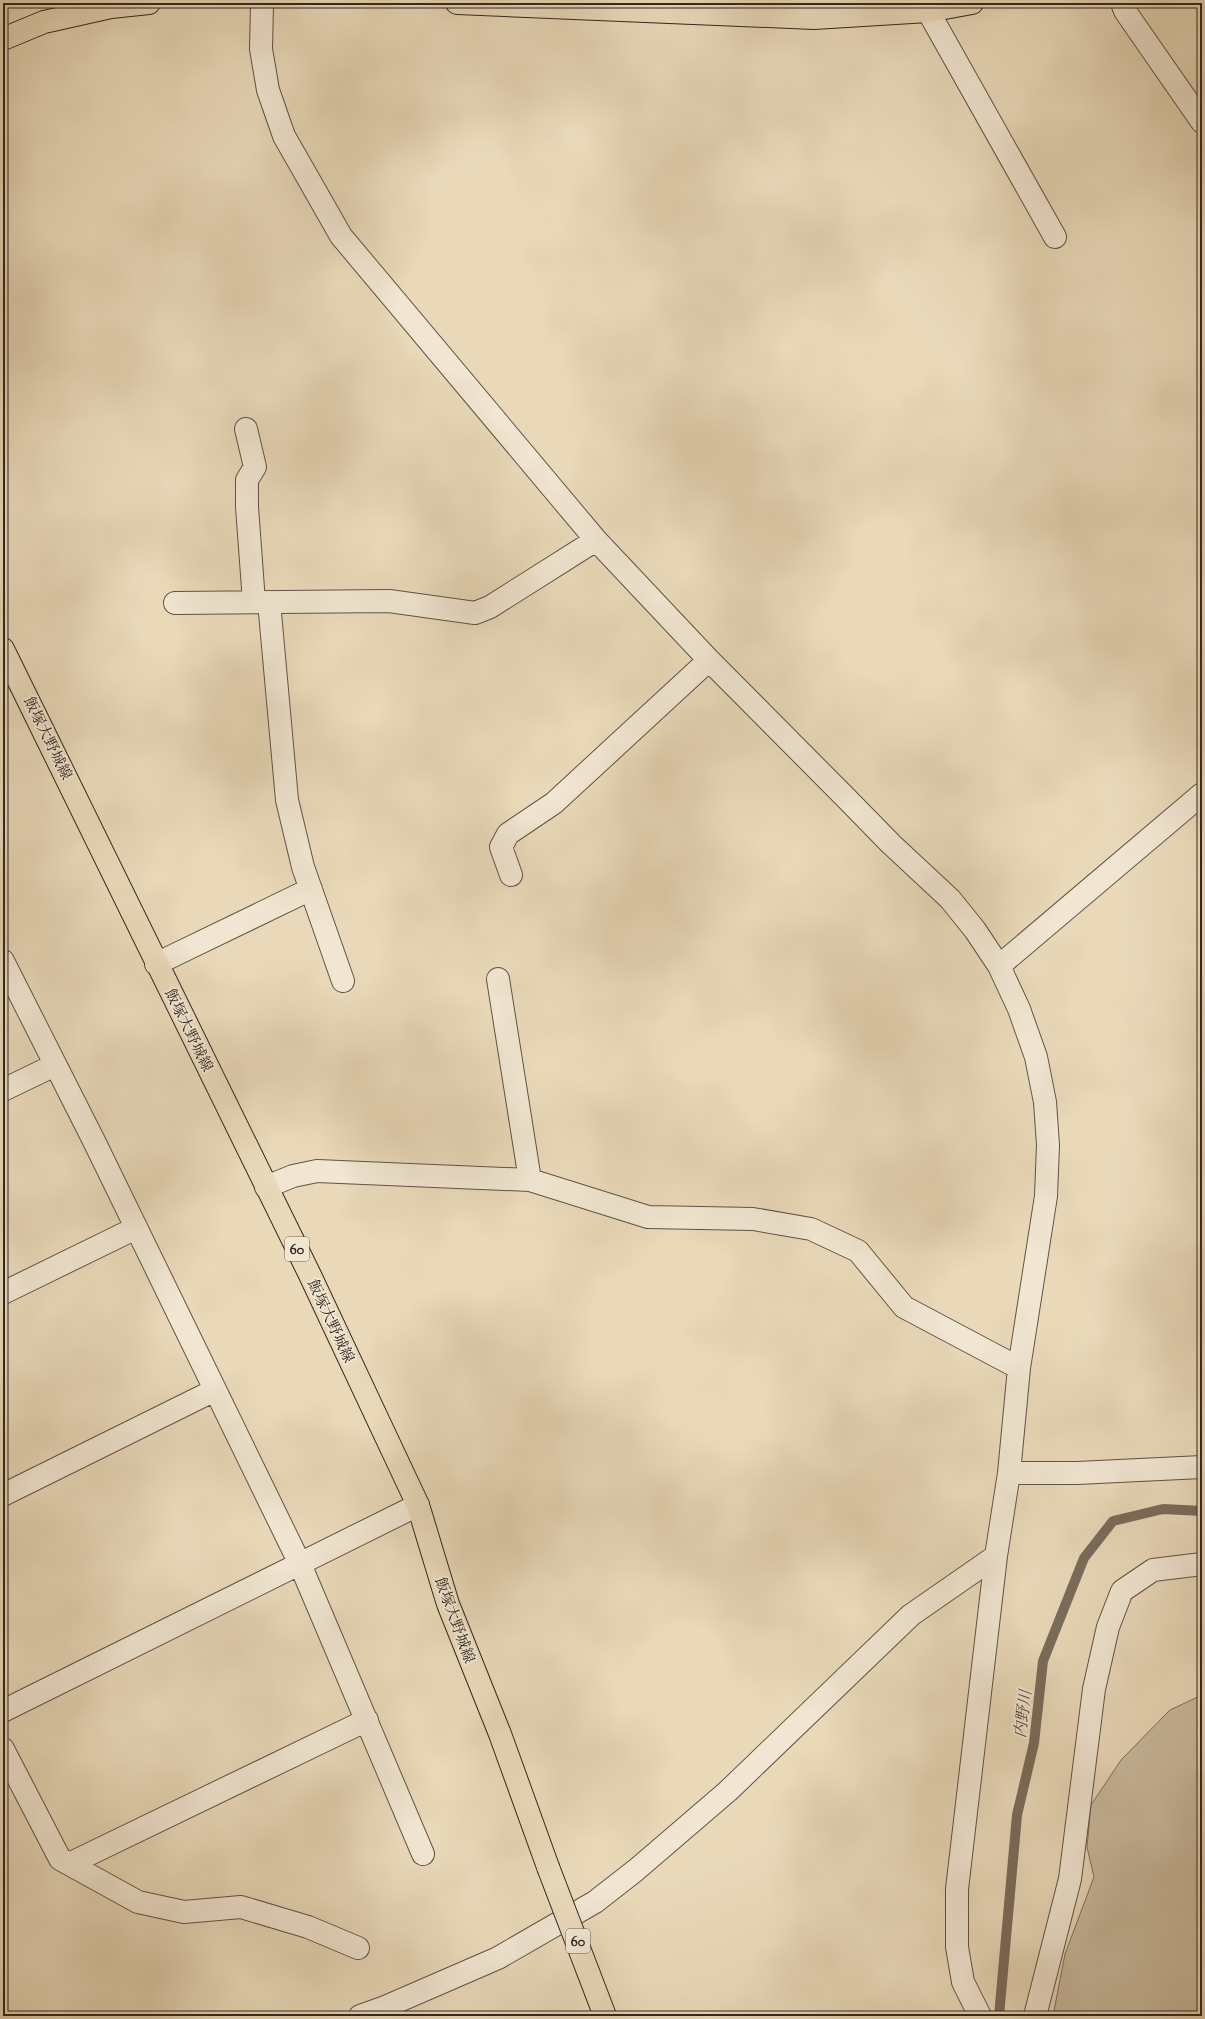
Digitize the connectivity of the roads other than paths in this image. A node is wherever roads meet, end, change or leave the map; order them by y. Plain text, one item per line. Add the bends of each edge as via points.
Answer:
1 (149, 3) edge
2 (262, 3) edge
3 (457, 3) edge
4 (972, 3) edge
5 (1122, 3) edge
6 (928, 11) junction
7 (3, 39) edge
8 (1202, 122) edge
9 (1054, 238) dead end
10 (246, 429) dead end
11 (596, 540) junction
12 (261, 602) junction
13 (175, 603) dead end
14 (3, 649) edge
15 (709, 660) junction
16 (1202, 794) edge
17 (511, 875) dead end
18 (311, 889) junction
19 (3, 961) edge
20 (156, 964) junction
21 (999, 966) junction
22 (498, 979) dead end
23 (343, 982) dead end
24 (55, 1065) junction
25 (3, 1090) edge
26 (530, 1180) junction
27 (266, 1187) junction
28 (136, 1228) junction
29 (3, 1293) edge
30 (1019, 1368) junction
31 (215, 1390) junction
32 (1202, 1467) edge
33 (1009, 1473) junction
34 (3, 1495) edge
35 (418, 1505) junction
36 (996, 1556) junction
37 (300, 1564) junction
38 (1202, 1564) edge
39 (3, 1710) edge
40 (367, 1720) junction
41 (3, 1749) edge
42 (423, 1854) dead end
43 (69, 1864) junction
44 (358, 1948) dead end
45 (360, 2016) edge
46 (605, 2016) edge
47 (980, 2016) edge
48 (1035, 2016) edge

1 - 7 main road via 112,7 44,22
2 - 11 street via 261,49 268,90 284,136 341,236
3 - 6 main road via 814,18
4 - 6 main road
5 - 8 street
6 - 9 street
10 - 12 street via 255,467 247,480 247,507
11 - 12 street via 490,607 475,613 389,601
11 - 15 street
12 - 13 street
12 - 18 street via 280,710 287,800
14 - 20 main road, 飯塚大野城線 / 60
15 - 17 street via 554,803 508,834 501,847
15 - 21 street via 891,844 950,899
16 - 21 street
18 - 20 street
18 - 23 street
19 - 24 street
20 - 27 main road, 飯塚大野城線 / 60
21 - 30 street via 1019,1009 1036,1057 1045,1102 1048,1145 1046,1196
22 - 26 street
24 - 25 street
24 - 28 street
26 - 27 street via 317,1171 293,1176
26 - 30 street via 648,1217 753,1219 811,1229 858,1251 904,1307
27 - 35 main road, 飯塚大野城線 / 60
28 - 29 street
28 - 31 street
30 - 33 street
31 - 34 street
31 - 37 street
32 - 33 street via 1078,1473
33 - 36 street
35 - 37 street
35 - 46 main road, 飯塚大野城線 / 60, bridge via 448,1604 500,1734
36 - 45 street via 911,1615 728,1792 595,1902 498,1958 385,2008
36 - 47 street via 957,1889 957,1947 963,1982
37 - 39 street
37 - 40 street
38 - 48 street via 1153,1570 1122,1591 1108,1627 1094,1689 1070,1879
40 - 42 street
40 - 43 street
41 - 43 street via 60,1859
43 - 44 street via 138,1902 184,1912 241,1907 308,1927

